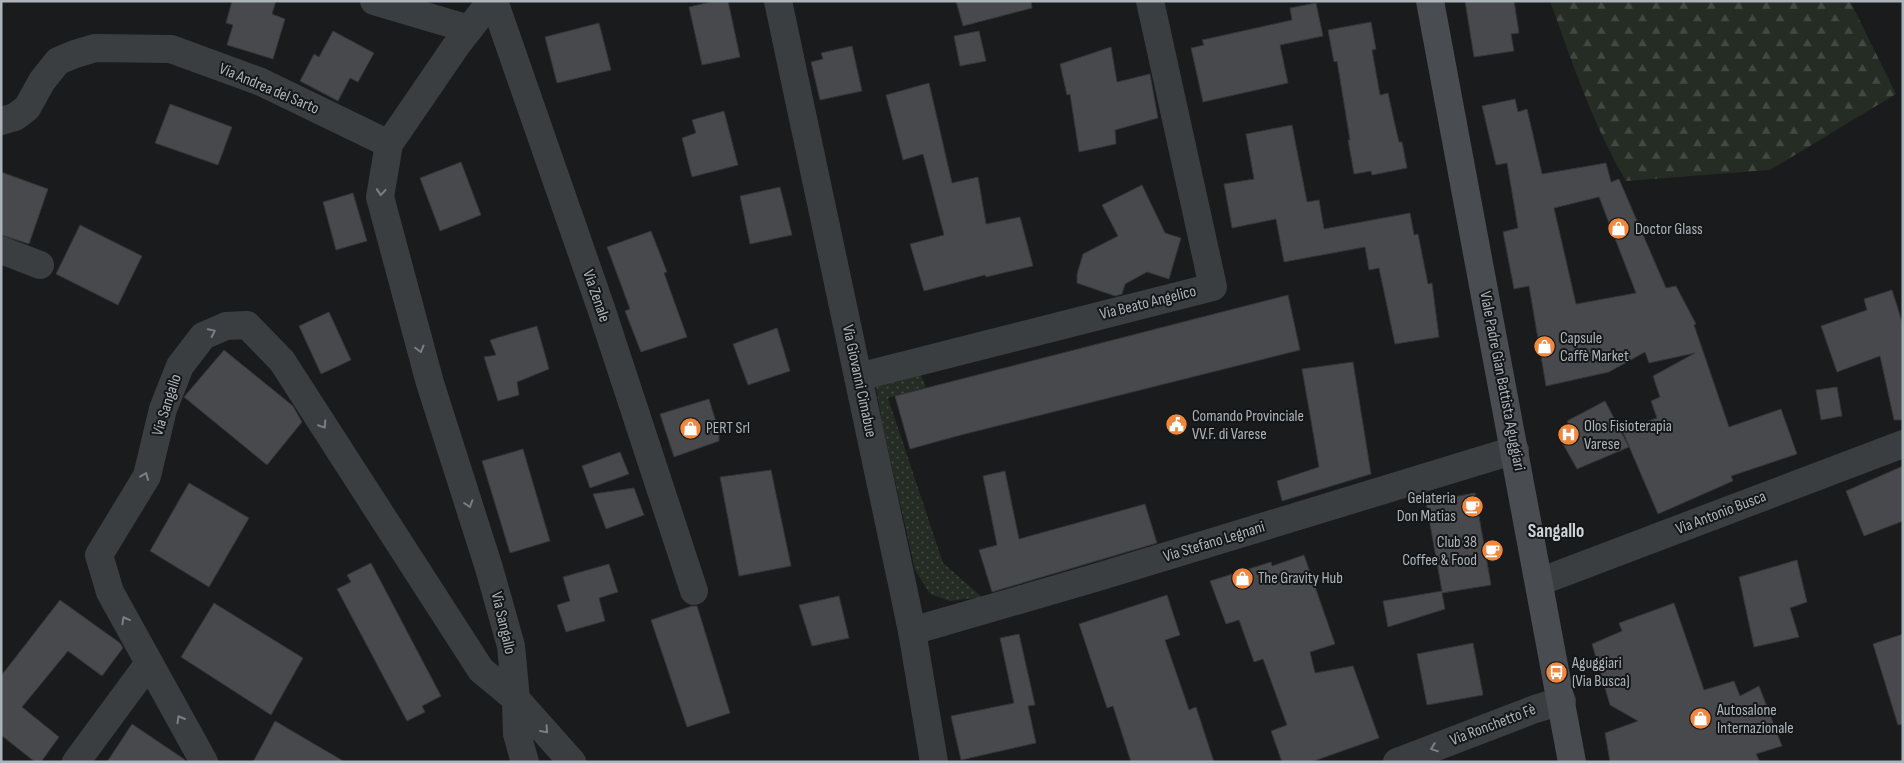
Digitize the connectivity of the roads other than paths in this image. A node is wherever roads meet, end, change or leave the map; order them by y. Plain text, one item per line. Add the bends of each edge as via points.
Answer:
1 (374, 1) edge
2 (493, 1) edge
3 (778, 1) edge
4 (1150, 1) edge
5 (1430, 1) edge
6 (469, 29) junction
7 (1, 121) edge
8 (389, 144) junction
9 (1, 250) edge
10 (40, 266) dead end
11 (858, 377) junction
12 (1903, 444) edge
13 (1515, 450) junction
14 (1539, 582) junction
15 (694, 592) dead end
16 (912, 631) junction
17 (149, 663) junction
18 (516, 699) junction
19 (1562, 701) junction
20 (76, 762) edge
21 (204, 762) edge
22 (526, 762) edge
23 (572, 762) edge
24 (934, 762) edge
25 (1397, 762) edge
26 (1572, 762) edge

1 - 6 street
2 - 6 street
2 - 15 street, Via Zenale via 588,272
3 - 11 street, Via Giovanni Cimabue
4 - 11 street, Via Beato Angelico via 1213,286
5 - 13 main road, Viale Padre Gian Battista Aguggiari
6 - 8 street
7 - 8 street, Via Andrea del Sarto via 15,117 27,108 42,81 58,62 75,54 95,48 171,49 261,82
8 -> 18 street, Via Sangallo via 380,197 430,383 490,568 511,646
9 - 10 street
11 - 16 street, Via Giovanni Cimabue
12 - 14 street, Via Antonio Busca
13 - 14 main road, Viale Padre Gian Battista Aguggiari
13 - 16 street, Via Stefano Legnani
14 - 19 main road, Viale Padre Gian Battista Aguggiari
16 - 24 street, Via Giovanni Cimabue
17 -> 18 street, Via Sangallo via 110,592 99,555 147,476 163,408 180,366 203,336 226,326 247,325 282,361 481,670
17 - 20 street
21 -> 17 street, Via Sangallo
18 - 22 street, Via Sangallo via 517,734
18 -> 23 street
19 -> 25 street, Via Ronchetto Fè
19 - 26 main road, Viale Padre Gian Battista Aguggiari

